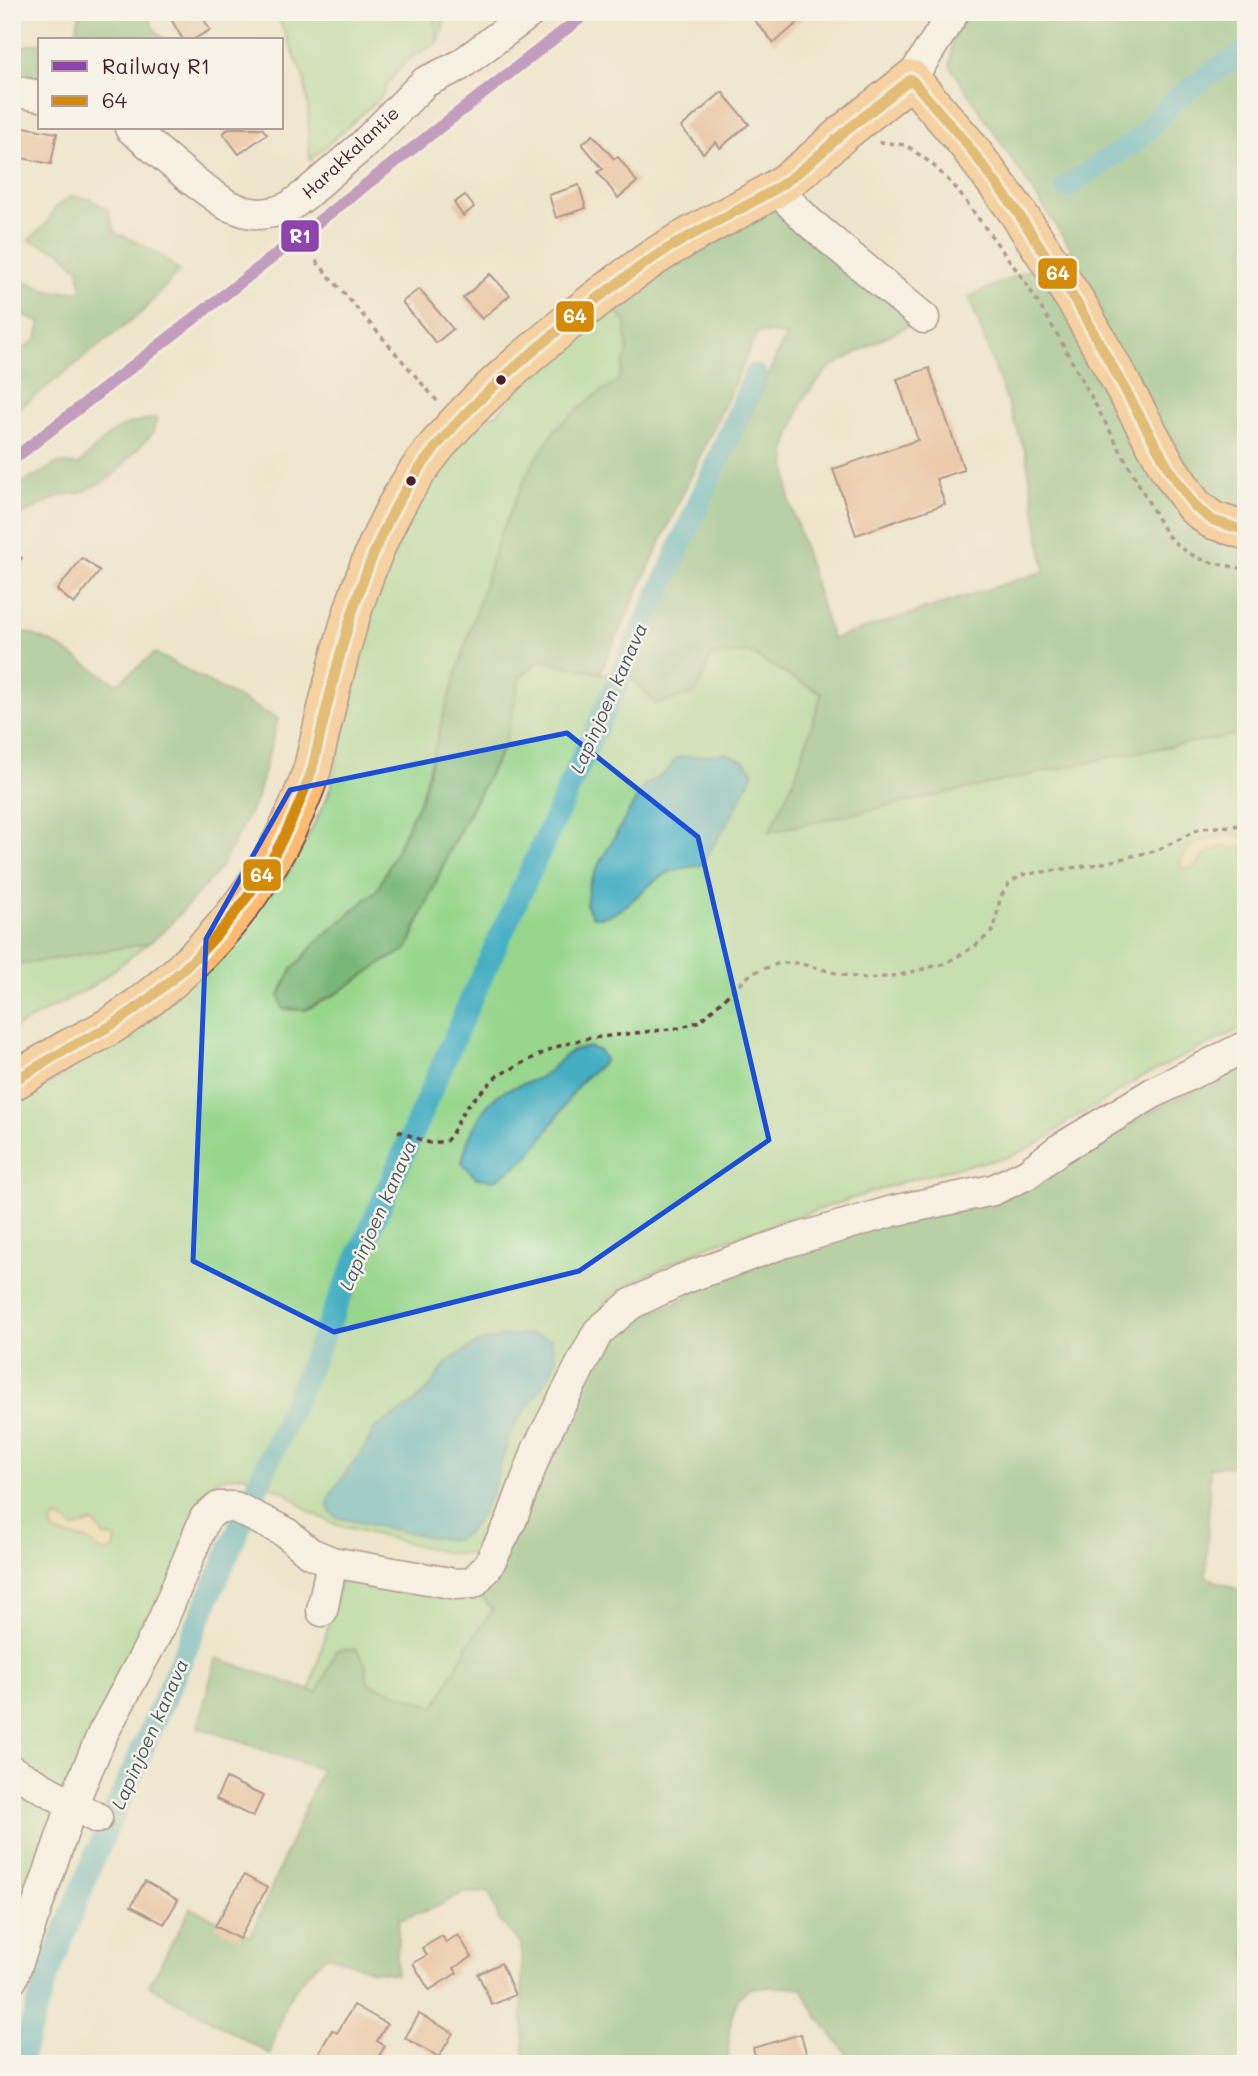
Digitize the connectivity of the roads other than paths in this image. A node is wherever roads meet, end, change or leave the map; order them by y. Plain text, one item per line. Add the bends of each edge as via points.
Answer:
1 (531, 12) edge
2 (954, 12) edge
3 (911, 79) junction
4 (12, 91) edge
5 (38, 96) edge
6 (132, 130) edge
7 (776, 188) junction
8 (924, 318) dead end
9 (1246, 530) edge
10 (1246, 1045) edge
11 (12, 1082) edge
12 (332, 1562) junction
13 (322, 1611) dead end
14 (12, 1771) edge
15 (85, 1810) junction
16 (12, 1979) edge

1 - 6 street, Harakkalantie via 459,66 425,82 315,187 275,212 246,212 227,205
2 - 3 street
3 - 7 main road
3 - 9 main road via 966,143 1077,303 1194,506 1212,520
4 - 5 street
7 - 8 street via 809,222
7 - 11 main road via 656,256 452,414 377,545 351,617 308,782 291,825 255,887 198,956 157,993 115,1023
10 - 12 street via 1153,1093 1027,1174 993,1190 893,1211 783,1243 683,1279 631,1304 598,1332 538,1448 505,1532 488,1566 473,1583
12 - 13 street
12 - 15 street via 247,1513 219,1507 205,1518 160,1627 103,1732
14 - 15 street
15 - 16 street

